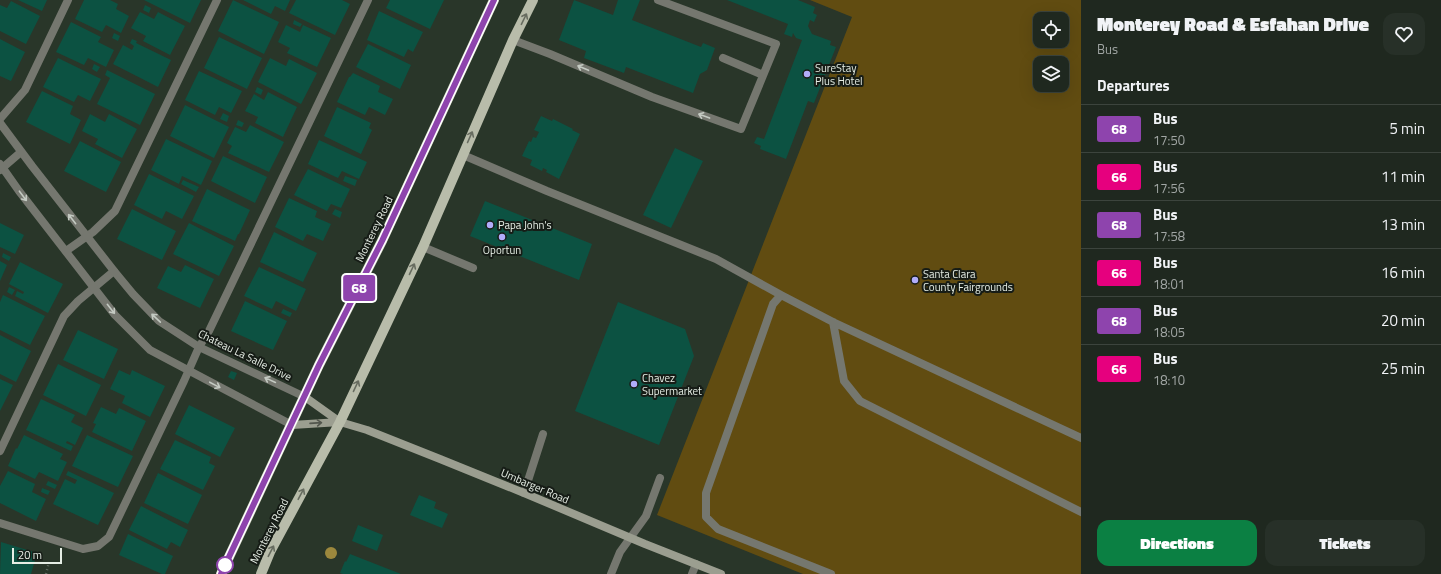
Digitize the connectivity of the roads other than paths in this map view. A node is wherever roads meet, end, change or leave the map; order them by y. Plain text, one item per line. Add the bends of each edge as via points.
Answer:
1 (68, 0) edge
2 (217, 0) edge
3 (368, 0) edge
4 (494, 0) edge
5 (533, 0) edge
6 (658, 0) edge
7 (513, 40) junction
8 (723, 58) dead end
9 (763, 75) junction
10 (0, 119) edge
11 (0, 123) edge
12 (21, 152) junction
13 (463, 154) junction
14 (1, 167) edge
15 (86, 236) junction
16 (422, 247) junction
17 (66, 251) junction
18 (473, 268) dead end
19 (114, 271) junction
20 (94, 287) junction
21 (781, 295) junction
22 (833, 322) junction
23 (199, 347) junction
24 (189, 371) junction
25 (305, 397) junction
26 (340, 422) junction
27 (292, 425) junction
28 (542, 434) dead end
29 (1081, 438) edge
30 (0, 451) edge
31 (660, 478) dead end
32 (524, 493) junction
33 (1081, 512) edge
34 (0, 523) edge
35 (630, 538) junction
36 (696, 564) junction
37 (220, 574) edge
38 (261, 574) edge
39 (611, 574) edge
40 (692, 574) edge
41 (721, 574) edge
42 (831, 574) edge

1 - 10 street via 25,90
2 - 15 street via 115,211
3 - 23 street
4 - 25 main road, Monterey Road via 382,241
7 -> 5 main road, Monterey Road
6 - 9 street via 776,44
9 -> 7 street via 741,129 652,97
13 -> 7 main road, Monterey Road
8 - 9 street
11 - 12 street, Chateau La Salle Drive
12 - 14 street
15 -> 12 street, Chateau La Salle Drive
13 - 16 main road, Monterey Road
13 - 21 street via 716,259
14 -> 17 street
15 - 17 street
15 - 19 street, Chateau La Salle Drive
16 - 18 street
26 -> 16 main road, Monterey Road
17 - 20 street
19 - 20 street
23 -> 19 street, Chateau La Salle Drive via 159,321
20 -> 24 street via 115,315 150,350
20 - 30 street via 64,316
21 - 22 street
21 - 42 street via 773,304 706,492 706,517 718,529
22 - 29 street
22 - 33 street via 844,381 860,401
23 - 24 street
25 -> 23 street, Chateau La Salle Drive
24 -> 27 street
24 - 34 street via 109,537 98,546 83,549
25 - 26 street, Chateau La Salle Drive
25 - 27 main road, Monterey Road
27 -> 26 street
26 - 32 street, Umbarger Road
38 -> 26 main road, Monterey Road via 270,552
27 - 37 main road, Monterey Road
28 - 32 street
31 - 35 street via 646,516
32 - 35 street, Umbarger Road
35 - 36 street, Umbarger Road
35 - 39 street via 620,552
36 - 40 street
36 - 41 street, Umbarger Road

